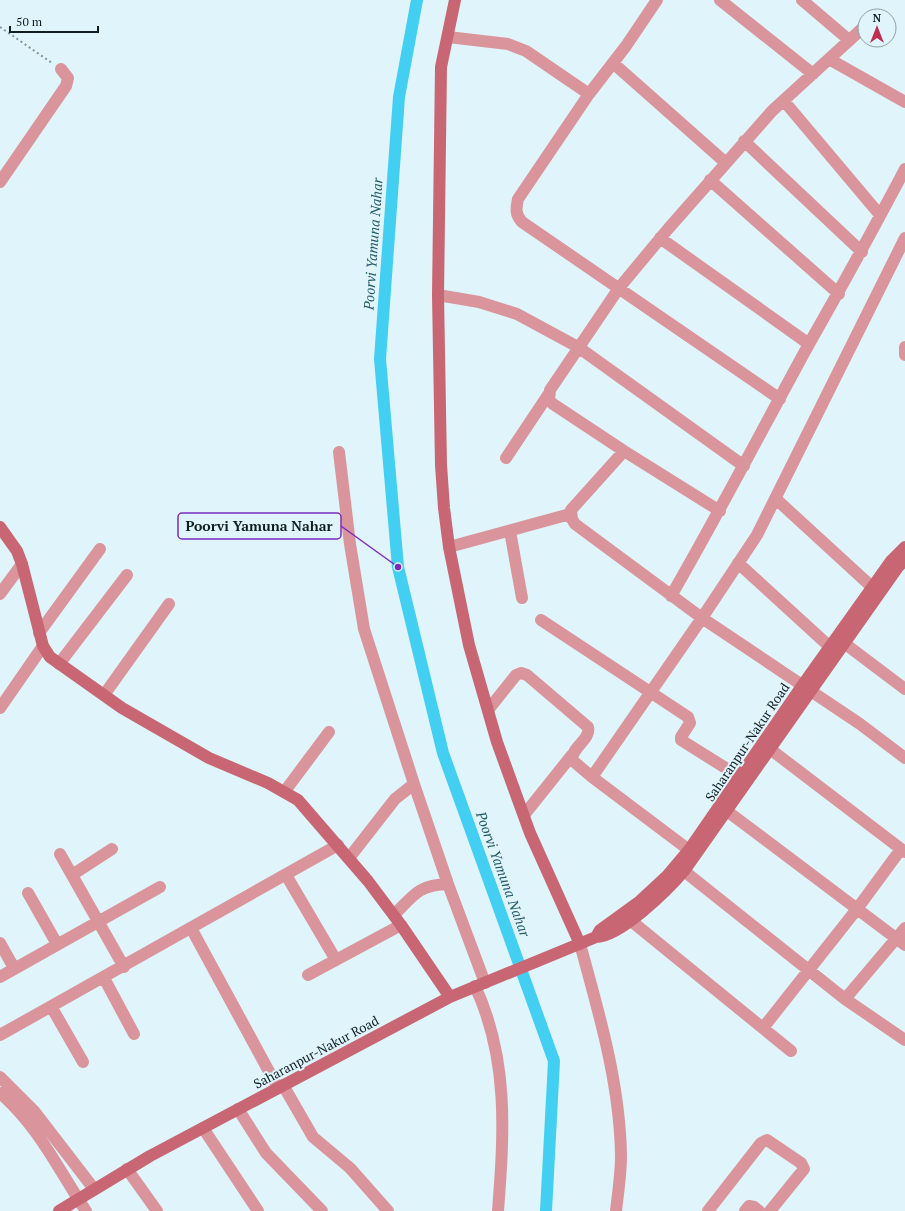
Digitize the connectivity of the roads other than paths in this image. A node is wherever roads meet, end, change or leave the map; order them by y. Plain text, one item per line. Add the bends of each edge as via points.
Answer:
1 (455, 0) edge
2 (658, 0) edge
3 (720, 0) edge
4 (802, 0) edge
5 (857, 33) edge
6 (448, 37) junction
7 (849, 40) junction
8 (829, 59) junction
9 (613, 63) junction
10 (61, 69) road end
11 (813, 74) junction
12 (590, 94) junction
13 (784, 101) junction
14 (905, 102) edge
15 (744, 141) junction
16 (726, 163) junction
17 (905, 169) edge
18 (710, 180) junction
19 (0, 182) edge
20 (901, 187) edge
21 (880, 215) junction
22 (660, 238) junction
23 (905, 238) edge
24 (862, 252) junction
25 (619, 288) junction
26 (839, 294) junction
27 (438, 295) junction
28 (809, 344) junction
29 (578, 347) junction
30 (905, 347) edge
31 (905, 355) edge
32 (548, 395) junction
33 (780, 399) junction
34 (624, 451) junction
35 (339, 452) dead end
36 (506, 458) dead end
37 (744, 466) junction
38 (776, 499) junction
39 (720, 511) junction
40 (570, 514) junction
41 (0, 527) edge
42 (510, 531) junction
43 (449, 547) junction
44 (905, 547) edge
45 (100, 549) dead end
46 (738, 563) junction
47 (22, 564) junction
48 (903, 567) edge
49 (127, 575) dead end
50 (872, 588) junction
51 (0, 594) edge
52 (671, 596) junction
53 (522, 598) dead end
54 (169, 604) dead end
55 (702, 618) junction
56 (541, 620) dead end
57 (39, 633) junction
58 (844, 643) junction
59 (43, 646) junction
60 (830, 647) junction
61 (59, 664) junction
62 (806, 689) junction
63 (905, 689) edge
64 (651, 692) junction
65 (104, 695) junction
66 (0, 708) edge
67 (488, 710) junction
68 (330, 732) dead end
69 (770, 749) junction
70 (572, 755) junction
71 (905, 758) edge
72 (592, 777) junction
73 (740, 777) junction
74 (414, 784) junction
75 (285, 791) junction
76 (727, 811) junction
77 (524, 815) junction
78 (338, 845) junction
79 (112, 849) dead end
80 (689, 850) junction
81 (903, 851) edge
82 (60, 854) dead end
83 (349, 858) junction
84 (684, 871) junction
85 (286, 874) junction
86 (72, 875) junction
87 (448, 884) junction
88 (160, 887) dead end
89 (28, 893) dead end
90 (857, 909) junction
91 (98, 920) junction
92 (398, 920) junction
93 (630, 920) junction
94 (190, 928) junction
95 (905, 928) edge
96 (596, 937) junction
97 (901, 941) edge
98 (0, 943) edge
99 (57, 944) junction
100 (580, 944) junction
101 (336, 960) junction
102 (124, 967) junction
103 (14, 968) junction
104 (808, 971) junction
105 (308, 975) dead end
106 (0, 977) edge
107 (104, 978) junction
108 (484, 983) junction
109 (450, 997) junction
110 (845, 998) junction
111 (52, 1008) junction
112 (763, 1028) junction
113 (134, 1034) dead end
114 (0, 1035) edge
115 (905, 1040) edge
116 (791, 1051) dead end
117 (83, 1062) dead end
118 (0, 1077) edge
119 (281, 1087) junction
120 (0, 1093) edge
121 (238, 1109) junction
122 (204, 1128) junction
123 (127, 1169) junction
124 (94, 1189) junction
125 (78, 1199) junction
126 (59, 1211) edge
127 (86, 1211) edge
128 (157, 1211) edge
129 (258, 1211) edge
130 (322, 1211) edge
131 (388, 1211) edge
132 (498, 1211) edge
133 (616, 1211) edge
134 (708, 1211) edge
135 (745, 1211) edge
136 (759, 1211) edge
137 (770, 1211) edge

1 - 6 street
2 - 9 street
3 - 11 street
4 - 7 street
5 - 7 street
6 - 12 street via 508,44 526,51
6 - 27 street via 442,67
7 - 8 street
8 - 11 street
8 - 14 street
9 - 12 street
9 - 16 street
10 - 19 street via 68,78 66,86
11 - 13 street
12 - 25 street via 518,199 517,216 522,222
13 - 15 street
13 - 21 street
15 - 16 street
15 - 24 street
16 - 18 street
17 - 20 street
18 - 22 street
18 - 26 street
20 - 21 street
21 - 24 street
22 - 25 street
22 - 28 street
23 - 38 street
24 - 26 street
25 - 29 street
25 - 33 street
26 - 28 street
27 - 29 street via 479,302 517,314
27 - 43 street via 441,465
28 - 33 street
29 - 32 street
29 - 37 street
30 - 31 street
32 - 34 street via 553,404
32 - 36 street
33 - 37 street
34 - 39 street
34 - 40 street via 574,506
35 - 74 street via 361,616 373,661
37 - 39 street
38 - 46 street
38 - 50 street
39 - 52 street
40 - 42 street
40 - 52 street via 575,524
41 - 47 street via 17,551
42 - 43 street
42 - 53 street
43 - 67 street via 469,645
44 - 50 street, Saharanpur-Nakur Road via 891,561
45 - 57 street
46 - 55 street
46 - 60 street
47 - 51 street
47 - 57 street
48 - 58 street, Saharanpur-Nakur Road
49 - 61 street
50 - 60 street, Saharanpur-Nakur Road
52 - 55 street
54 - 65 street
55 - 62 street
55 - 64 street
56 - 64 street
57 - 59 street
58 - 62 street, Saharanpur-Nakur Road
58 - 63 street
59 - 61 street via 50,657
59 - 66 street
60 - 62 street, Saharanpur-Nakur Road
61 - 65 street
62 - 69 street, Saharanpur-Nakur Road
62 - 71 street via 869,730
62 - 73 street, Saharanpur-Nakur Road
64 - 72 street
64 - 73 street via 688,717 690,723 680,737 681,740
65 - 75 street via 209,758
67 - 70 street via 516,675 527,675 588,726 588,735
67 - 77 street
68 - 75 street
69 - 76 street, Saharanpur-Nakur Road
69 - 81 street
70 - 72 street via 574,763
70 - 77 street
72 - 80 street
73 - 80 street, Saharanpur-Nakur Road
74 - 83 street via 395,799
74 - 87 street
75 - 78 street via 309,810
76 - 84 street, Saharanpur-Nakur Road
76 - 90 street
77 - 100 street
78 - 83 street
78 - 85 street
79 - 86 street
80 - 96 street, Saharanpur-Nakur Road via 667,876 640,901 600,930
81 - 90 street
82 - 86 street
83 - 92 street
84 - 93 street, Saharanpur-Nakur Road
84 - 104 street
85 - 94 street
85 - 101 street
86 - 91 street
87 - 92 street via 422,889
87 - 108 street
88 - 91 street
89 - 99 street
90 - 97 street
90 - 104 street
91 - 99 street
91 - 102 street
92 - 101 street
92 - 109 street
93 - 96 street, Saharanpur-Nakur Road via 604,937
93 - 112 street
94 - 102 street
94 - 119 street
95 - 97 street
96 - 100 street, Saharanpur-Nakur Road
97 - 110 street
98 - 103 street
99 - 103 street
100 - 108 street, Saharanpur-Nakur Road
100 - 133 street via 616,1091 621,1158
101 - 105 street
102 - 107 street
103 - 106 street
104 - 110 street
104 - 112 street
107 - 111 street
107 - 113 street
108 - 109 street, Saharanpur-Nakur Road
108 - 132 street via 485,1009 497,1055 503,1123
109 - 119 street, Saharanpur-Nakur Road
110 - 115 street
111 - 114 street
111 - 117 street
112 - 116 street
118 - 124 street via 34,1111
119 - 121 street, Saharanpur-Nakur Road
119 - 131 street via 313,1137 350,1168
120 - 125 street via 37,1133
121 - 122 street, Saharanpur-Nakur Road
121 - 130 street via 269,1157
122 - 123 street, Saharanpur-Nakur Road
122 - 129 street
123 - 124 street, Saharanpur-Nakur Road
123 - 128 street
124 - 125 street, Saharanpur-Nakur Road
125 - 126 street, Saharanpur-Nakur Road
125 - 127 street
134 - 137 street via 761,1143 767,1140 801,1163 804,1169
135 - 136 street via 752,1206

